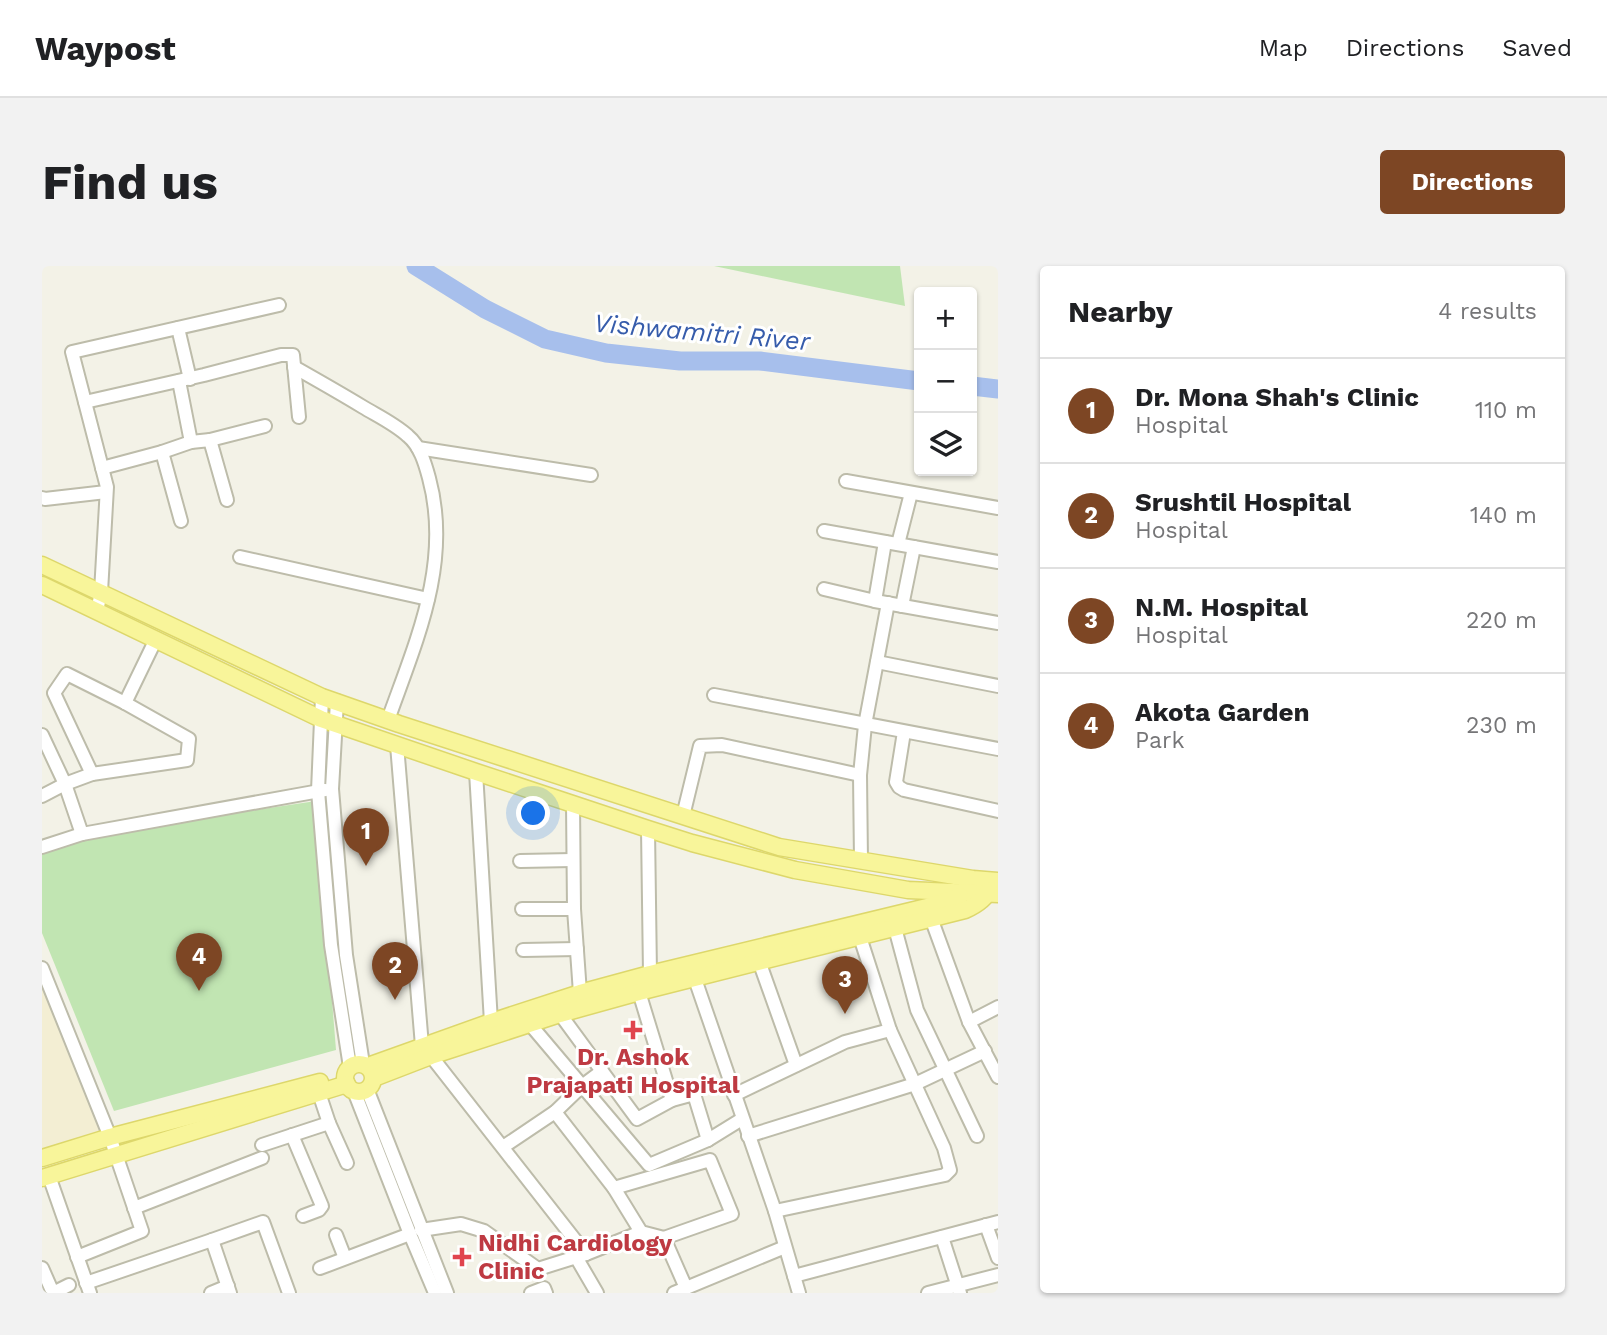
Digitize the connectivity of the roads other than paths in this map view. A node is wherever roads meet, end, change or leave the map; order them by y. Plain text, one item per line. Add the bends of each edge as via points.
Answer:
1 (279, 305) dead end
2 (178, 328) junction
3 (294, 366) junction
4 (185, 380) junction
5 (85, 402) junction
6 (299, 417) dead end
7 (265, 426) dead end
8 (210, 440) junction
9 (191, 442) junction
10 (418, 448) junction
11 (162, 452) junction
12 (102, 468) junction
13 (591, 475) dead end
14 (846, 481) dead end
15 (106, 492) junction
16 (911, 493) junction
17 (42, 498) edge
18 (227, 500) dead end
19 (998, 508) edge
20 (181, 521) dead end
21 (824, 531) dead end
22 (885, 542) junction
23 (898, 544) junction
24 (914, 547) junction
25 (240, 557) dead end
26 (998, 562) edge
27 (42, 565) edge
28 (42, 585) edge
29 (824, 589) dead end
30 (101, 592) junction
31 (428, 599) junction
32 (882, 602) junction
33 (902, 606) junction
34 (97, 611) junction
35 (998, 623) edge
36 (156, 639) junction
37 (877, 662) junction
38 (998, 686) edge
39 (714, 695) dead end
40 (330, 699) junction
41 (125, 703) junction
42 (388, 720) junction
43 (328, 721) junction
44 (865, 724) junction
45 (904, 732) junction
46 (43, 741) edge
47 (397, 745) junction
48 (998, 749) edge
49 (476, 772) junction
50 (92, 774) junction
51 (860, 775) junction
52 (65, 785) junction
53 (332, 789) junction
54 (318, 792) junction
55 (42, 796) edge
56 (573, 804) junction
57 (998, 811) edge
58 (683, 816) junction
59 (648, 829) junction
60 (82, 834) junction
61 (42, 847) edge
62 (573, 860) junction
63 (861, 861) junction
64 (520, 862) dead end
65 (971, 886) junction
66 (994, 887) edge
67 (522, 909) dead end
68 (574, 909) junction
69 (328, 915) junction
70 (343, 915) junction
71 (931, 918) junction
72 (895, 928) junction
73 (860, 937) junction
74 (577, 948) junction
75 (523, 950) dead end
76 (760, 961) junction
77 (42, 968) edge
78 (650, 974) junction
79 (695, 979) junction
80 (639, 992) junction
81 (580, 993) junction
82 (47, 995) edge
83 (998, 1007) edge
84 (560, 1014) junction
85 (491, 1021) junction
86 (969, 1022) junction
87 (529, 1023) junction
88 (890, 1030) junction
89 (427, 1051) junction
90 (985, 1051) junction
91 (796, 1065) junction
92 (946, 1070) junction
93 (602, 1071) junction
94 (358, 1077) junction
95 (998, 1077) edge
96 (915, 1084) junction
97 (582, 1086) junction
98 (319, 1093) junction
99 (734, 1095) junction
100 (672, 1100) junction
101 (555, 1112) junction
102 (742, 1119) junction
103 (329, 1123) junction
104 (292, 1135) junction
105 (748, 1136) junction
106 (977, 1136) dead end
107 (110, 1137) junction
108 (708, 1140) junction
109 (503, 1147) junction
110 (116, 1154) junction
111 (42, 1158) edge
112 (347, 1164) dead end
113 (45, 1177) edge
114 (614, 1188) junction
115 (134, 1208) junction
116 (775, 1211) junction
117 (303, 1216) dead end
118 (992, 1223) edge
119 (416, 1232) junction
120 (641, 1233) junction
121 (336, 1235) dead end
122 (942, 1237) junction
123 (664, 1238) junction
124 (212, 1240) junction
125 (785, 1247) junction
126 (581, 1256) junction
127 (77, 1257) junction
128 (345, 1258) junction
129 (998, 1258) edge
130 (42, 1268) edge
131 (320, 1268) dead end
132 (998, 1275) edge
133 (794, 1276) junction
134 (69, 1285) dead end
135 (88, 1288) edge
136 (959, 1289) edge
137 (229, 1290) edge
138 (430, 1290) edge
139 (680, 1291) edge
140 (53, 1293) edge
141 (211, 1293) edge
142 (289, 1293) edge
143 (447, 1293) edge
144 (531, 1293) edge
145 (546, 1293) edge
146 (597, 1293) edge
147 (799, 1293) edge
148 (928, 1293) edge

1 - 2 street
2 - 4 street
2 - 5 street via 72,352
3 - 4 street via 293,355 281,355
3 - 6 street
3 - 10 street via 379,416 409,436
4 - 5 street
4 - 9 street
5 - 12 street
7 - 8 street
8 - 9 street
8 - 18 street
9 - 11 street
10 - 13 street
10 - 31 street via 433,493 437,533
11 - 12 street
11 - 20 street
12 - 15 street
14 - 16 street
15 - 17 street
15 - 30 street
16 - 19 street
16 - 23 street
21 - 22 street
22 - 23 street
22 - 32 street
23 - 24 street
24 - 26 street
24 - 33 street
25 - 31 street
27 - 30 main road
28 - 34 main road
29 - 32 street
30 - 34 street
30 - 40 main road
31 - 42 street
32 - 33 street
32 - 37 street
33 - 35 street
34 - 36 main road
36 - 41 street
36 - 43 main road
37 - 38 street
37 - 44 street
39 - 44 street
40 - 42 main road
40 - 43 street
41 - 50 street via 68,674 54,693
41 - 50 street via 189,739 187,760
42 - 58 main road
43 - 47 main road
43 - 53 street
43 - 54 street
44 - 45 street
44 - 51 street
45 - 48 street
45 - 57 street via 899,787
46 - 52 street
47 - 49 main road
47 - 89 street
49 - 56 main road
49 - 85 street
50 - 52 street
51 - 58 street via 722,745 700,746
51 - 63 street
52 - 55 street
52 - 60 street
53 - 54 street
53 - 70 street
54 - 60 street
54 - 69 street
56 - 59 main road
56 - 62 street
58 - 63 main road via 779,847
59 - 65 main road via 795,870 908,890
59 - 78 street
60 - 61 street
62 - 64 street
62 - 68 street
63 - 65 main road
65 - 66 main road
65 - 78 main road via 931,906
66 - 71 main road via 965,910
67 - 68 street
68 - 74 street
69 - 70 street
69 - 94 street
70 - 94 street
71 - 72 main road
71 - 86 street
72 - 73 main road
72 - 92 street via 917,1010
73 - 76 main road
73 - 88 street
74 - 75 street
74 - 81 street
76 - 79 main road
76 - 91 street
77 - 82 street
78 - 81 main road
79 - 80 main road
79 - 99 street
80 - 84 main road
80 - 100 street
81 - 85 main road
82 - 107 street
83 - 86 street
84 - 87 main road
84 - 93 street
85 - 89 main road
86 - 90 street
87 - 89 main road
87 - 97 street
88 - 91 street via 845,1042
88 - 96 street
89 - 94 main road
89 - 109 street
90 - 92 street
90 - 95 street
91 - 99 street
92 - 96 street
92 - 106 street
93 - 97 street
93 - 100 street via 637,1119
94 - 98 main road
94 - 107 main road
94 - 119 street
96 - 105 street
96 - 116 street via 944,1149 950,1170 945,1175
97 - 101 street
97 - 108 street via 649,1165
98 - 103 street
98 - 110 main road
99 - 102 street
100 - 108 street via 694,1094
101 - 109 street
101 - 114 street
102 - 105 street
102 - 108 street
103 - 104 street
103 - 112 street
104 - 115 street
104 - 117 street via 322,1206
105 - 116 street
107 - 110 street
107 - 111 main road
109 - 126 street
110 - 113 main road
110 - 115 street
113 - 127 street
114 - 120 street
114 - 123 street via 710,1160 732,1214
115 - 127 street via 142,1231
116 - 125 street
118 - 122 street
118 - 129 street
119 - 126 street via 461,1224 484,1231 538,1269
119 - 128 street
119 - 138 street
119 - 143 street
120 - 123 street
120 - 126 street
121 - 128 street
122 - 133 street
122 - 136 street
123 - 139 street
124 - 135 street
124 - 137 street
124 - 142 street via 263,1222
125 - 133 street
125 - 139 street
126 - 146 street
127 - 135 street
128 - 131 street
130 - 140 street
132 - 136 street
133 - 147 street
134 - 140 street
136 - 148 street
137 - 141 street
144 - 145 street via 544,1288

